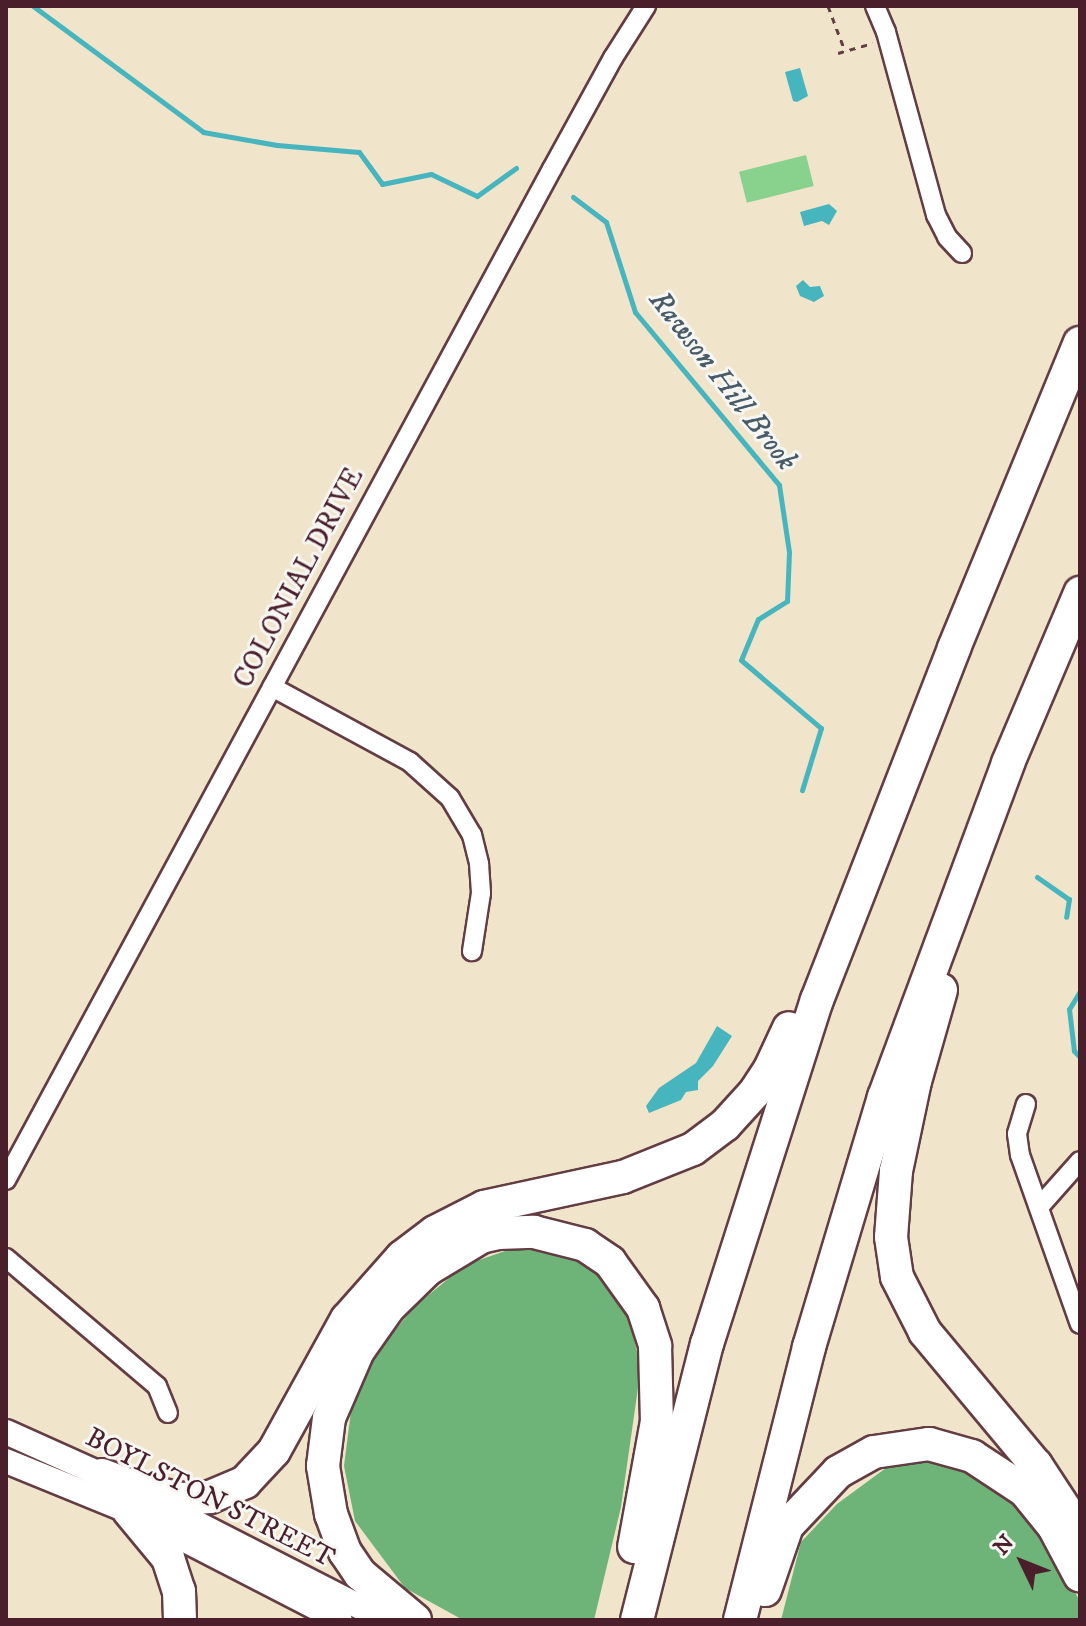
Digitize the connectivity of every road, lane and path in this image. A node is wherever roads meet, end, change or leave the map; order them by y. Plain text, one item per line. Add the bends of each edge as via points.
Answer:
1 (646, 6) edge
2 (828, 6) edge
3 (875, 6) edge
4 (886, 39) junction
5 (845, 51) junction
6 (838, 53) dead end
7 (962, 253) dead end
8 (1080, 343) edge
9 (1080, 593) edge
10 (272, 687) junction
11 (989, 815) junction
12 (838, 943) junction
13 (472, 951) dead end
14 (1026, 1104) dead end
15 (1080, 1161) edge
16 (6, 1180) edge
17 (1040, 1206) junction
18 (6, 1258) edge
19 (1080, 1324) edge
20 (168, 1413) dead end
21 (6, 1432) edge
22 (6, 1461) edge
23 (102, 1475) junction
24 (129, 1511) junction
25 (1080, 1532) edge
26 (1080, 1576) edge
27 (180, 1620) edge
28 (340, 1620) edge
29 (386, 1620) edge
30 (415, 1620) edge
31 (623, 1620) edge
32 (637, 1620) edge
33 (740, 1620) edge
34 (755, 1620) edge

1 - 10 street, COLONIAL DRIVE
2 - 5 path
3 - 4 street
4 - 5 path
4 - 7 street via 936,215
5 - 6 path
8 - 12 highway
9 - 11 highway
10 - 13 street via 410,762 450,798 472,835 479,864 481,893
10 - 16 street, COLONIAL DRIVE
11 - 25 highway via 981,867 915,1081 893,1191 893,1253 900,1285 925,1332 1036,1465
11 - 33 highway via 872,1132 809,1347
12 - 23 highway via 793,1012 766,1077 710,1138 650,1168 470,1213 386,1271 347,1319 274,1451 245,1482 210,1497 182,1499
12 - 32 highway via 774,1126 707,1344
14 - 17 street via 1018,1144
15 - 17 street
17 - 19 street
18 - 20 street, BOYLSTON STREET via 157,1386
21 - 23 main road, BOYLSTON STREET
22 - 24 main road, BOYLSTON STREET
23 - 29 main road, BOYLSTON STREET
24 - 27 highway via 168,1558 179,1591
24 - 28 main road, BOYLSTON STREET
26 - 34 highway via 1054,1527 1014,1481 960,1451 929,1444 903,1446 857,1459 812,1496 787,1526
30 - 31 highway via 360,1574 341,1544 323,1466 329,1418 358,1351 401,1293 472,1240 516,1231 560,1236 598,1252 635,1293 650,1326 657,1363 657,1421

